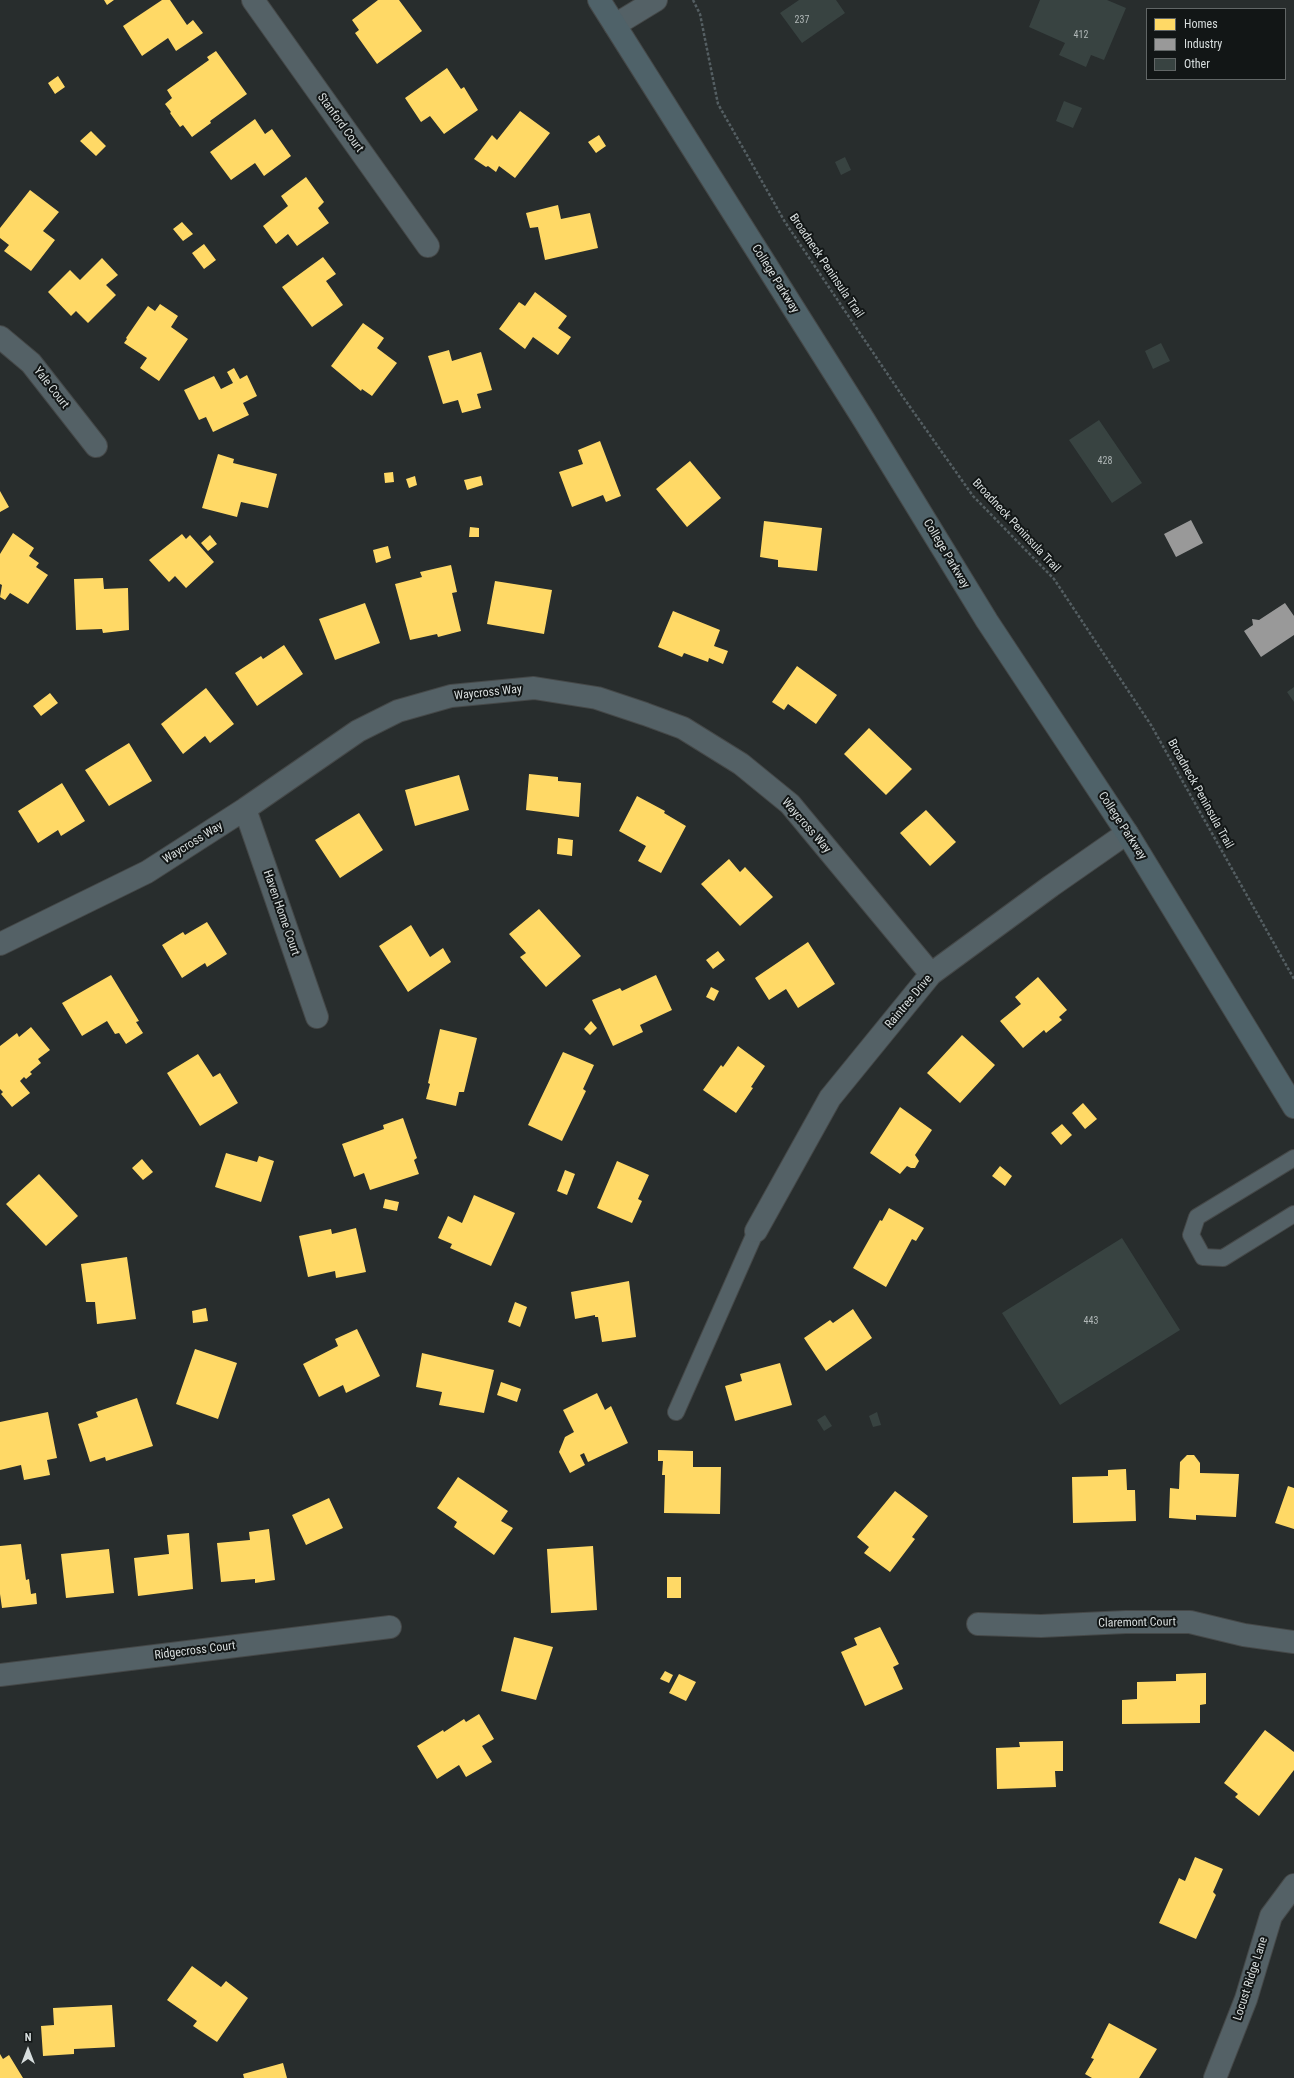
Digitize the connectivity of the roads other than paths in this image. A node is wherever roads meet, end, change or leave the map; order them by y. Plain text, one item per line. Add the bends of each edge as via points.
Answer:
1 (253, 0) edge
2 (599, 0) edge
3 (656, 0) edge
4 (615, 25) junction
5 (428, 246) dead end
6 (0, 337) edge
7 (96, 446) dead end
8 (245, 809) junction
9 (1127, 833) junction
10 (0, 944) edge
11 (931, 974) junction
12 (317, 1017) dead end
13 (1294, 1107) edge
14 (1294, 1158) edge
15 (1294, 1214) edge
16 (756, 1231) joint
17 (676, 1412) dead end
18 (978, 1624) dead end
19 (390, 1627) dead end
20 (1294, 1642) edge
21 (0, 1675) edge
22 (1294, 1885) edge
23 (1215, 2078) edge

1 - 5 street, Stanford Court
2 - 4 main road, College Parkway
3 - 4 street
4 - 9 main road, College Parkway via 864,420 987,621
6 - 7 street, Yale Court via 31,363
8 - 10 street, Waycross Way via 147,872
8 - 11 street, Waycross Way via 358,731 398,711 451,696 534,688 597,698 684,728 741,764 790,804
8 - 12 street, Haven Home Court
9 - 11 street, Raintree Drive
9 - 13 main road, College Parkway
11 - 16 street, Raintree Drive via 830,1098
14 - 15 lane via 1197,1217 1191,1234 1203,1257 1223,1258
16 - 17 lane
18 - 20 street, Claremont Court via 1041,1626 1190,1622 1244,1635
19 - 21 street, Ridgecross Court
22 - 23 street, Locust Ridge Lane via 1271,1916 1246,2000

